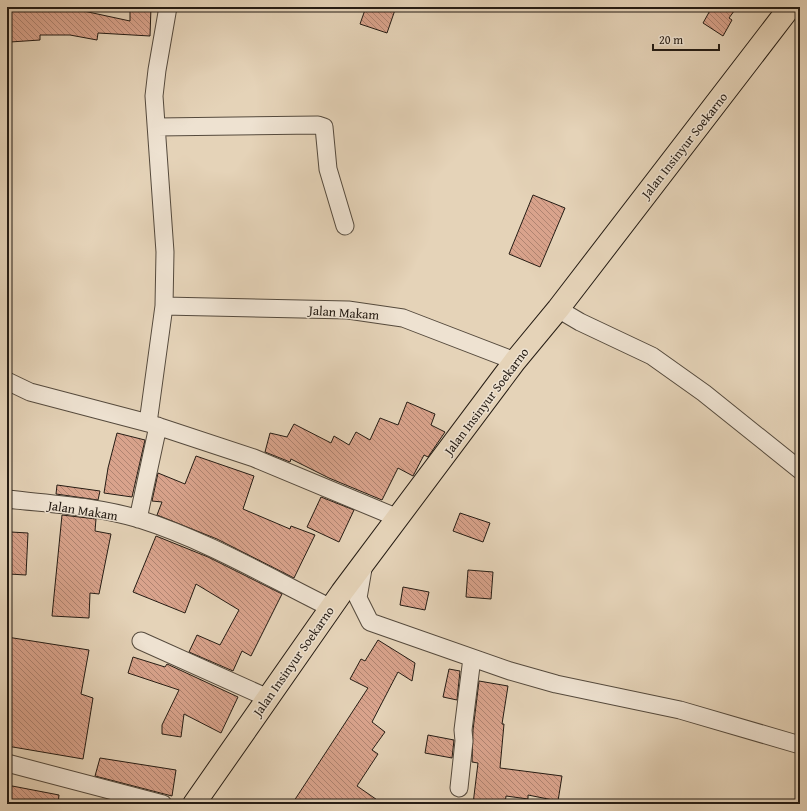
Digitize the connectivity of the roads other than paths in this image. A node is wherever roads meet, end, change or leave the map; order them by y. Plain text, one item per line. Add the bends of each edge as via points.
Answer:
1 (168, 7) edge
2 (790, 7) edge
3 (157, 127) junction
4 (345, 226) dead end
5 (164, 306) junction
6 (558, 309) junction
7 (515, 361) junction
8 (7, 381) edge
9 (153, 424) junction
10 (800, 470) edge
11 (7, 499) edge
12 (398, 518) junction
13 (138, 519) junction
14 (364, 563) junction
15 (331, 608) junction
16 (141, 641) dead end
17 (472, 658) junction
18 (268, 698) junction
19 (800, 746) edge
20 (7, 763) edge
21 (459, 788) dead end
22 (163, 804) edge
23 (194, 804) edge

1 - 3 street via 154,96
2 - 6 main road, Jalan Insinyur Soekarno
3 - 4 street via 324,127 328,169
3 - 5 street via 165,252
5 - 7 street, Jalan Makam via 348,310 403,318
5 - 9 street
6 - 7 main road, Jalan Insinyur Soekarno
6 - 10 street via 652,356
7 - 12 main road, Jalan Insinyur Soekarno
8 - 9 street via 30,392
9 - 12 street via 254,458
9 - 13 street
11 - 13 street, Jalan Makam via 61,505
12 - 14 main road, Jalan Insinyur Soekarno
13 - 15 street, Jalan Makam via 188,537
14 - 15 main road, Jalan Insinyur Soekarno
14 - 17 street via 358,598 370,622
15 - 18 main road, Jalan Insinyur Soekarno
16 - 18 street
17 - 19 street via 556,684 680,710
17 - 21 street
18 - 23 main road, Jalan Insinyur Soekarno
20 - 22 street

